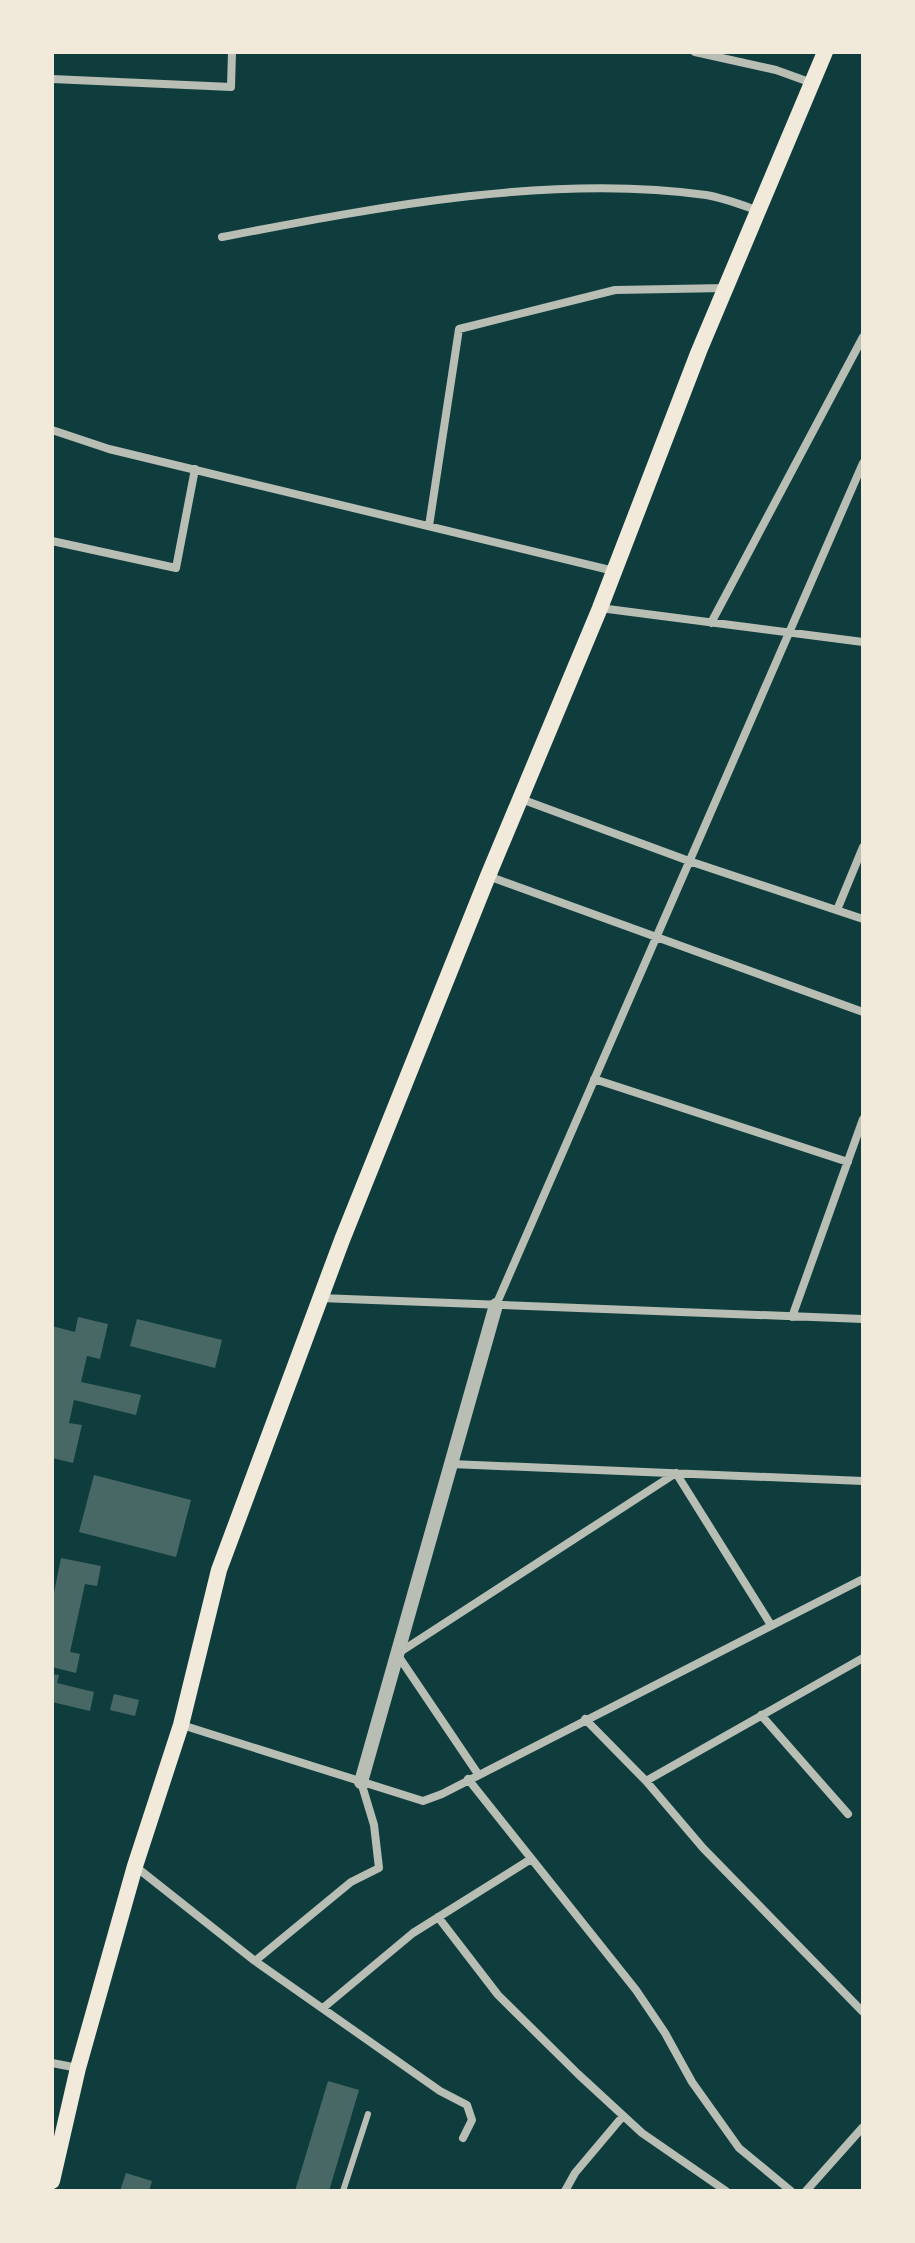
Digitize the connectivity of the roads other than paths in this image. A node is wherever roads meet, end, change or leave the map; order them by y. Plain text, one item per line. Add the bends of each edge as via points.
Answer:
1 (232, 52) edge
2 (695, 52) edge
3 (825, 52) edge
4 (52, 79) edge
5 (812, 83) junction
6 (759, 211) junction
7 (222, 237) dead end
8 (726, 288) junction
9 (863, 337) edge
10 (52, 430) edge
11 (863, 463) edge
12 (195, 469) junction
13 (429, 526) junction
14 (52, 541) edge
15 (614, 571) junction
16 (600, 608) junction
17 (711, 623) junction
18 (788, 632) junction
19 (863, 642) edge
20 (521, 799) junction
21 (863, 847) edge
22 (689, 861) junction
23 (488, 876) junction
24 (837, 910) junction
25 (863, 919) edge
26 (655, 937) junction
27 (863, 1012) edge
28 (594, 1079) junction
29 (863, 1119) edge
30 (848, 1162) junction
31 (320, 1298) junction
32 (496, 1305) junction
33 (792, 1317) junction
34 (863, 1319) edge
35 (451, 1464) junction
36 (676, 1473) junction
37 (863, 1481) edge
38 (863, 1579) edge
39 (771, 1625) junction
40 (397, 1654) junction
41 (863, 1658) edge
42 (761, 1715) junction
43 (585, 1719) junction
44 (181, 1725) junction
45 (478, 1774) junction
46 (468, 1779) junction
47 (646, 1781) junction
48 (361, 1782) junction
49 (848, 1814) dead end
50 (531, 1859) junction
51 (135, 1866) junction
52 (438, 1917) junction
53 (255, 1961) junction
54 (323, 2008) junction
55 (863, 2012) edge
56 (52, 2063) edge
57 (78, 2068) junction
58 (368, 2114) dead end
59 (623, 2116) junction
60 (863, 2127) edge
61 (463, 2138) dead end
62 (52, 2181) edge
63 (343, 2191) edge
64 (565, 2191) edge
65 (726, 2191) edge
66 (791, 2191) edge
67 (806, 2191) edge

1 - 4 street via 231,87
2 - 5 street
3 - 5 main road
5 - 6 main road
6 - 7 street via 708,195 585,187 352,212
6 - 8 main road
8 - 13 street via 615,290 459,329
8 - 15 main road
9 - 17 street
10 - 12 street
11 - 18 street
12 - 13 street
12 - 14 street via 176,568
13 - 15 street
15 - 16 main road
16 - 17 street
16 - 20 main road
17 - 18 street
18 - 19 street
18 - 22 street
20 - 22 street
20 - 23 main road
21 - 24 street
22 - 24 street
22 - 26 street
23 - 26 street
23 - 31 main road
24 - 25 street
26 - 27 street
26 - 28 street
28 - 30 street
28 - 32 street
29 - 30 street
30 - 33 street
31 - 32 street
31 - 44 main road via 219,1570
32 - 33 street
32 - 35 street
33 - 34 street
35 - 36 street
35 - 40 street
36 - 37 street
36 - 39 street
36 - 40 street
38 - 39 street
39 - 43 street
40 - 45 street
40 - 48 street
41 - 42 street
42 - 47 street
42 - 49 street
43 - 45 street
43 - 47 street
44 - 48 street
44 - 51 main road
45 - 46 street
46 - 48 street via 423,1801
46 - 50 street
47 - 55 street via 703,1848
48 - 53 street via 379,1868 351,1882
50 - 52 street
50 - 66 street via 636,1990 739,2148
51 - 53 street
51 - 57 main road
52 - 54 street
52 - 59 street via 498,1995
53 - 54 street
54 - 61 street via 467,2105 472,2120
56 - 57 street
57 - 62 main road
58 - 63 lane
59 - 64 street
59 - 65 street
60 - 67 street

